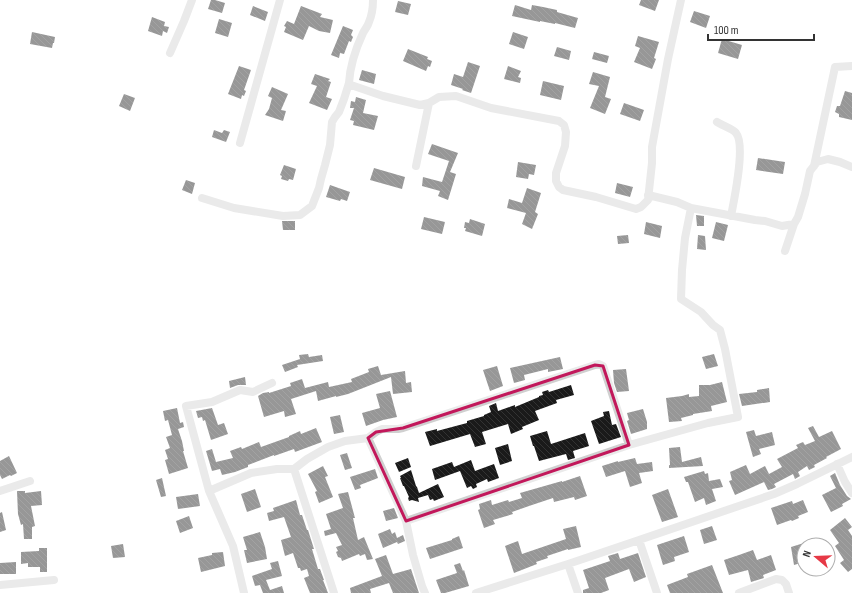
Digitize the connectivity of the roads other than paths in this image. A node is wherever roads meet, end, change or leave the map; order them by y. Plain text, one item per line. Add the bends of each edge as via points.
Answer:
1 (192, 0) edge
2 (280, 0) edge
3 (373, 0) edge
4 (681, 0) edge
5 (170, 53) dead end
6 (852, 66) edge
7 (349, 82) junction
8 (429, 103) junction
9 (717, 122) dead end
10 (240, 143) dead end
11 (416, 166) dead end
12 (814, 166) junction
13 (852, 167) edge
14 (648, 196) junction
15 (202, 198) dead end
16 (691, 208) junction
17 (731, 216) junction
18 (794, 224) junction
19 (785, 251) dead end
20 (272, 383) dead end
21 (368, 438) junction
22 (629, 445) junction
23 (852, 457) edge
24 (837, 464) junction
25 (294, 469) junction
26 (30, 481) dead end
27 (0, 491) edge
28 (209, 491) junction
29 (852, 493) edge
30 (406, 521) junction
31 (639, 540) junction
32 (568, 564) junction
33 (54, 580) dead end
34 (0, 585) edge
35 (244, 593) edge
36 (334, 593) edge
37 (425, 593) edge
38 (476, 593) edge
39 (578, 593) edge
40 (657, 593) edge
41 (739, 593) edge
42 (789, 593) edge

1 - 5 street
2 - 10 street
3 - 7 street via 373,10 354,56
4 - 14 street via 652,147
6 - 12 street via 835,67
7 - 8 street via 351,85 383,96 420,105
7 - 15 street via 339,112 332,122 325,166 312,206 300,215 283,216 234,208
8 - 11 street
8 - 14 street via 439,97 456,96 491,108 559,121 564,125 566,132 565,146 556,173 559,188 636,209 648,200
9 - 17 street via 736,132 740,142
12 - 13 street via 817,162 828,159
12 - 18 street via 810,171
14 - 16 street via 677,202
16 - 17 street
16 - 22 street via 685,238 681,299 701,312 720,330 738,417 708,422
17 - 18 street via 782,226
18 - 19 street
20 - 28 street via 253,392 240,390 212,402 186,406
21 - 22 street via 382,429 403,428 599,364 603,366
21 - 25 street via 328,446
21 - 30 street
22 - 30 street
23 - 24 street
24 - 29 street
24 - 31 street via 774,494
25 - 28 street via 251,473
25 - 36 street
26 - 27 street
28 - 35 street via 233,546
30 - 37 street
31 - 32 street
31 - 40 street
32 - 38 street
32 - 39 street
33 - 34 street
41 - 42 street via 776,579 786,584

